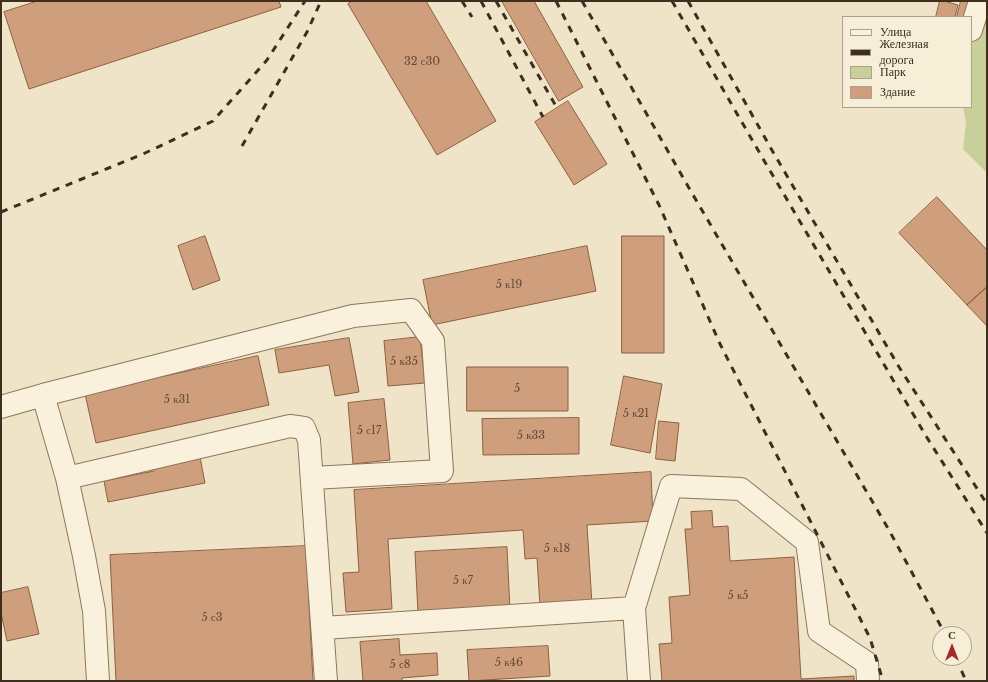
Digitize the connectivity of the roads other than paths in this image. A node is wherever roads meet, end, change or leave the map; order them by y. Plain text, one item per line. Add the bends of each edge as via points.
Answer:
1 (980, 1) edge
2 (972, 27) edge
3 (43, 395) junction
4 (1, 407) edge
5 (67, 478) junction
6 (312, 478) junction
7 (634, 608) junction
8 (323, 628) junction
9 (92, 680) edge
10 (326, 681) edge
11 (639, 681) edge
12 (868, 681) edge

1 - 2 lane
3 - 4 lane
3 - 5 lane
3 - 6 lane via 353,316 411,310 433,340 442,471
5 - 6 lane via 290,426 304,428 309,440
5 - 9 lane via 94,611
6 - 8 lane
7 - 8 lane
7 - 11 lane
7 - 12 lane via 671,486 741,489 807,542 819,631 867,663
8 - 10 lane

